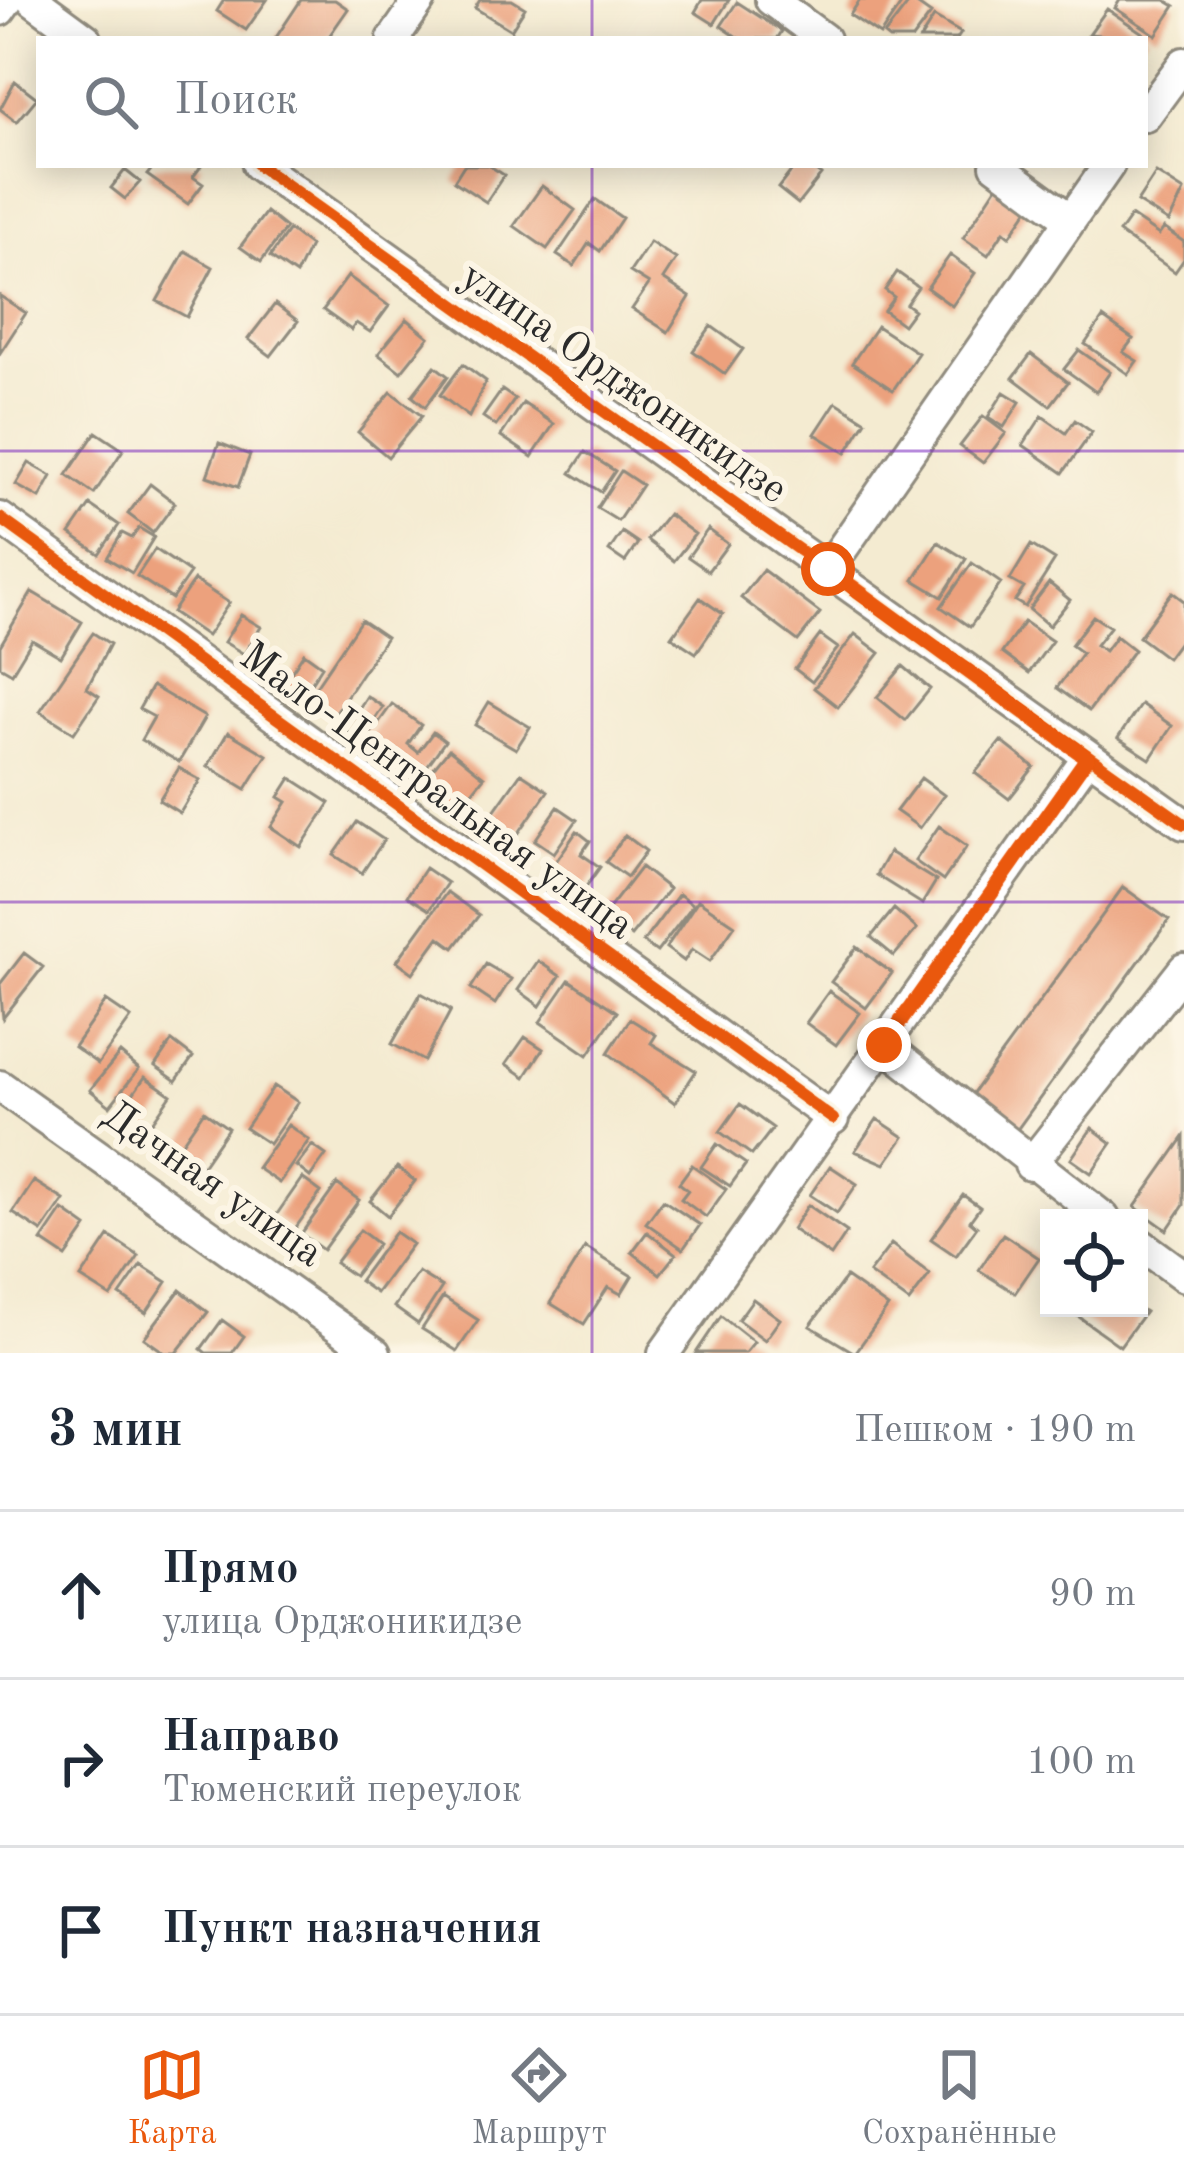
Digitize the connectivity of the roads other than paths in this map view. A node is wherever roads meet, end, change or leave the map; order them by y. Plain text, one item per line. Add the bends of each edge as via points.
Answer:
1 (7, 0) edge
2 (33, 0) edge
3 (420, 0) edge
4 (770, 0) edge
5 (0, 10) edge
6 (82, 36) edge
7 (396, 36) edge
8 (820, 36) edge
9 (1184, 63) edge
10 (1148, 112) edge
11 (267, 168) edge
12 (1000, 168) edge
13 (1107, 168) edge
14 (298, 177) edge
15 (1070, 219) junction
16 (0, 518) edge
17 (828, 569) junction
18 (1087, 758) junction
19 (1184, 824) edge
20 (1184, 969) edge
21 (884, 1045) junction
22 (0, 1086) edge
23 (833, 1119) junction
24 (1030, 1165) junction
25 (1091, 1209) edge
26 (1148, 1250) edge
27 (1184, 1276) edge
28 (375, 1353) edge
29 (664, 1353) edge

1 - 5 street
2 - 6 street
3 - 7 street
4 - 8 street
9 - 10 street
11 - 14 street, улица Орджоникидзе
12 - 15 street
13 - 15 street
14 - 17 street, улица Орджоникидзе
15 - 17 street
16 - 23 street, Мало-Центральная улица
17 - 18 street, улица Орджоникидзе
18 - 19 street, улица Орджоникидзе
18 - 21 street
20 - 24 street
21 - 23 street
21 - 24 street
22 - 28 street, Дачная улица
23 - 29 street
24 - 25 street
26 - 27 street

